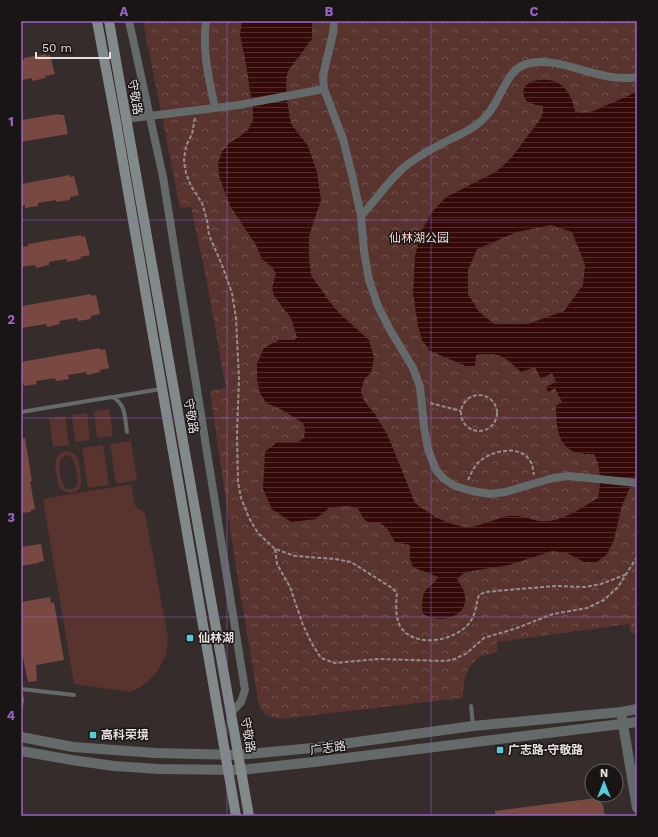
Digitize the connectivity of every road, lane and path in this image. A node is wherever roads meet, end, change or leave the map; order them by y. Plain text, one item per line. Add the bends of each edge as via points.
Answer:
1 (97, 21) edge
2 (109, 21) edge
3 (129, 21) edge
4 (206, 21) edge
5 (334, 21) edge
6 (637, 77) edge
7 (324, 88) junction
8 (215, 108) junction
9 (196, 110) junction
10 (150, 116) junction
11 (125, 119) junction
12 (361, 216) junction
13 (162, 389) junction
14 (112, 397) junction
15 (421, 401) junction
16 (462, 411) junction
17 (21, 412) edge
18 (127, 432) dead end
19 (536, 482) junction
20 (637, 484) edge
21 (464, 489) junction
22 (275, 549) junction
23 (637, 557) edge
24 (627, 574) junction
25 (21, 689) edge
26 (21, 693) edge
27 (74, 695) dead end
28 (21, 706) edge
29 (471, 706) dead end
30 (637, 709) edge
31 (621, 712) junction
32 (231, 713) junction
33 (637, 722) edge
34 (623, 724) junction
35 (472, 726) junction
36 (21, 737) edge
37 (21, 751) edge
38 (226, 755) junction
39 (238, 755) junction
40 (228, 770) junction
41 (241, 770) junction
42 (637, 808) edge
43 (236, 816) edge
44 (249, 816) edge

1 - 13 main road, 守敬路
2 - 11 main road, 守敬路
3 - 10 street
4 - 8 street via 205,54
5 - 7 street via 323,76
6 - 12 street via 609,76 542,62 523,65 511,75 488,114 480,122 401,170
7 - 8 street
7 - 12 street via 343,139
8 - 9 street
9 - 10 street
9 - 22 path via 184,160 186,173 202,203 209,235 232,293 239,354 238,482 249,518 258,533
10 - 11 street
10 - 32 street via 163,178 245,690 241,702
11 - 32 main road, 守敬路
12 - 15 street via 369,280 389,328 413,368 420,386
13 - 14 lane
13 - 38 main road, 守敬路
14 - 17 lane
14 - 18 lane via 122,406
15 - 16 path
15 - 21 street via 428,449 436,470 444,479
16 - 16 path via 464,423 472,430 487,429 497,418 494,403 486,396 476,395 467,400
19 - 20 street via 569,476
19 - 21 street via 490,494
19 - 21 path via 527,457 510,450 489,455 479,462
22 - 24 path via 295,556 351,562 392,588 397,593 400,626 417,640 444,638 465,628 472,619 479,595 485,592 601,584
22 - 24 path via 277,564 290,587 295,606 311,642 321,658 335,663 378,659 455,659 467,653 484,638 553,614 587,608 604,600
23 - 24 path
25 - 27 lane
26 - 28 lane
29 - 35 lane
30 - 31 street, 广志路
31 - 34 street
31 - 35 street, 广志路
32 - 39 main road, 守敬路
33 - 34 street, 广志路
34 - 41 street, 广志路
34 - 42 street
35 - 39 street, 广志路 via 313,748
36 - 38 street, 广志路 via 73,747
37 - 40 street, 广志路 via 114,766
38 - 39 street, 广志路
38 - 40 main road, 守敬路
39 - 41 main road, 守敬路
40 - 41 street, 广志路
40 - 43 main road, 守敬路
41 - 44 main road, 守敬路

